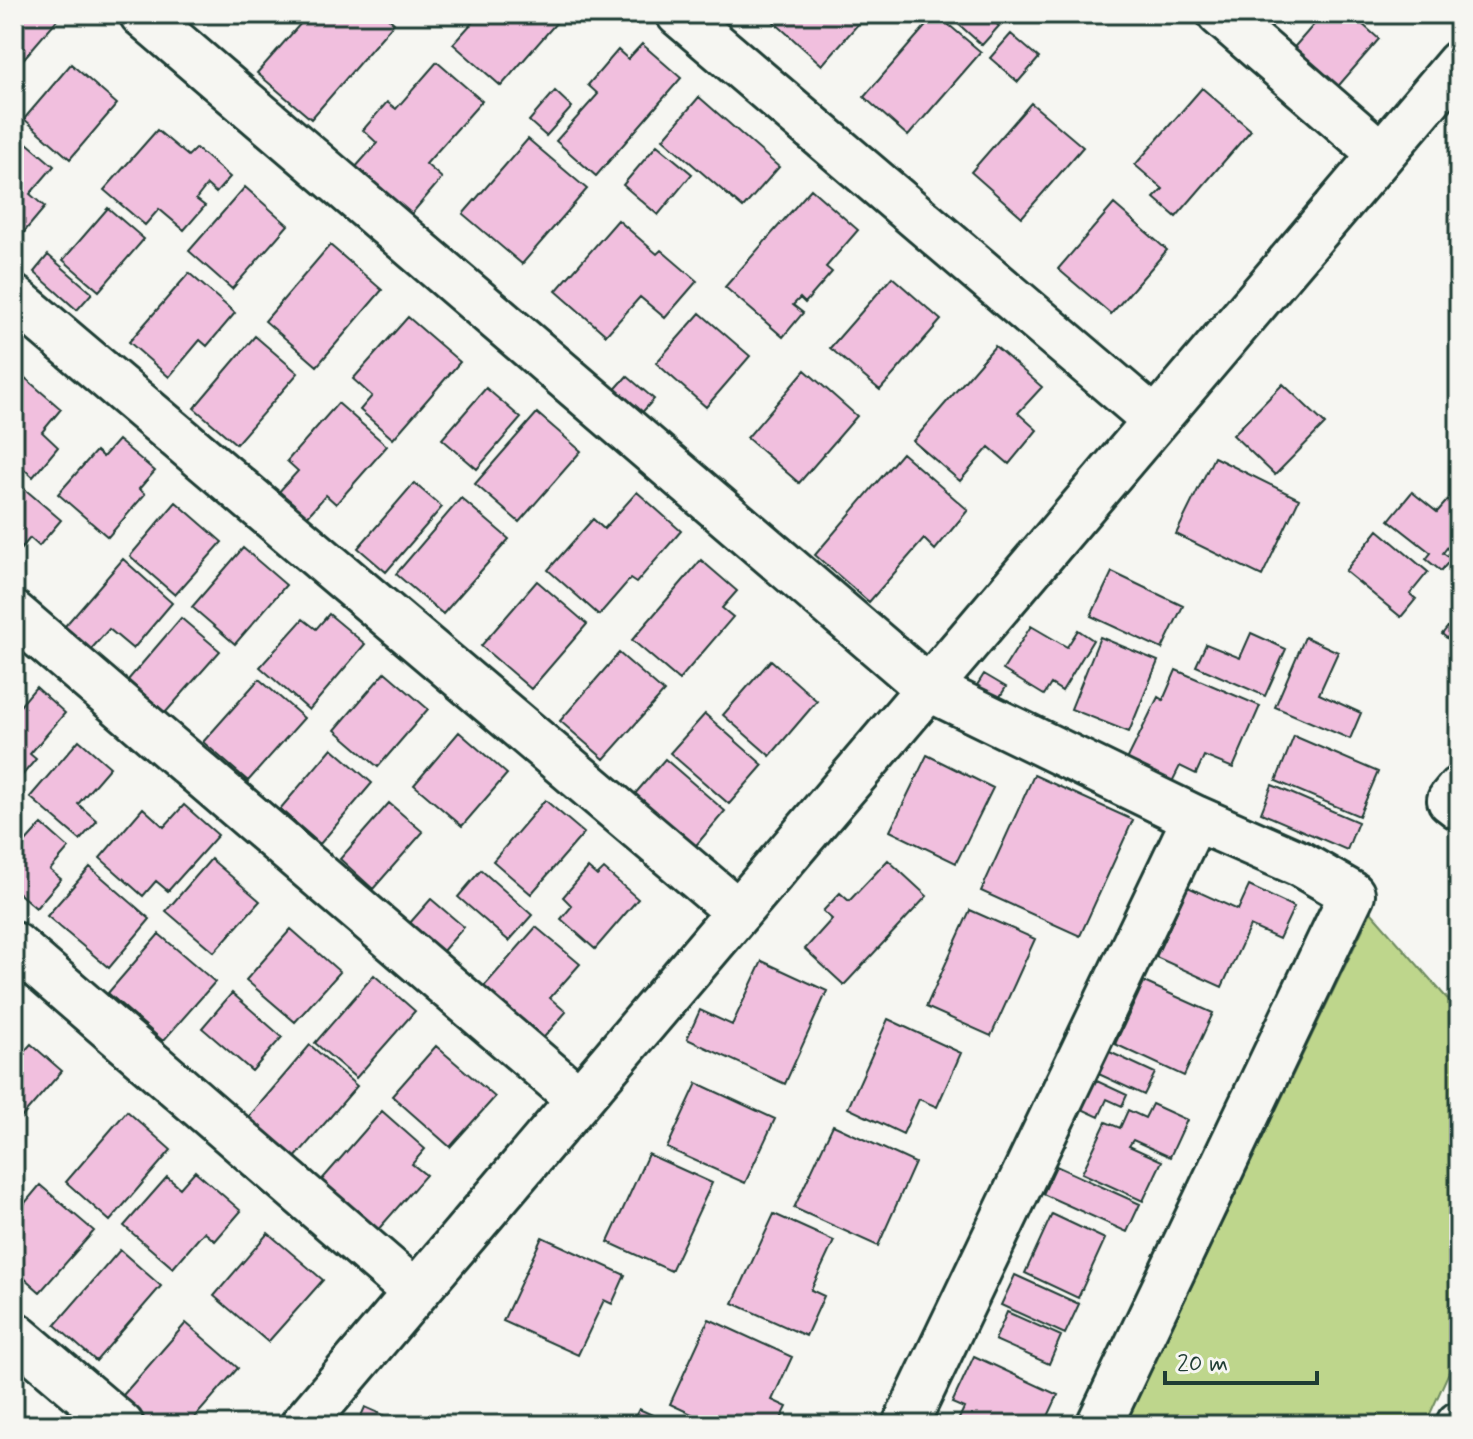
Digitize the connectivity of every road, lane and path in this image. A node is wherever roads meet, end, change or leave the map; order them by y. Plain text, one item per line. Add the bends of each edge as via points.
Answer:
1 (142, 14) edge
2 (679, 14) edge
3 (1220, 14) edge
4 (1459, 63) edge
5 (1381, 154) junction
6 (14, 298) edge
7 (1155, 420) junction
8 (14, 614) edge
9 (928, 688) junction
10 (1459, 789) edge
11 (1459, 807) edge
12 (1195, 818) junction
13 (738, 912) junction
14 (14, 945) edge
15 (579, 1099) junction
16 (415, 1292) junction
17 (14, 1334) edge
18 (121, 1425) edge
19 (303, 1425) edge
20 (905, 1425) edge
21 (1099, 1425) edge

1 - 9 street
2 - 7 street
3 - 5 street
4 - 5 street
5 - 7 street
6 - 13 street
7 - 9 street
8 - 15 street
9 - 12 street
9 - 13 street
10 - 11 street via 1450,800
12 - 20 street
12 - 21 street via 1300,864 1352,894
13 - 15 street
14 - 16 street
15 - 16 street
16 - 19 street
17 - 18 street

